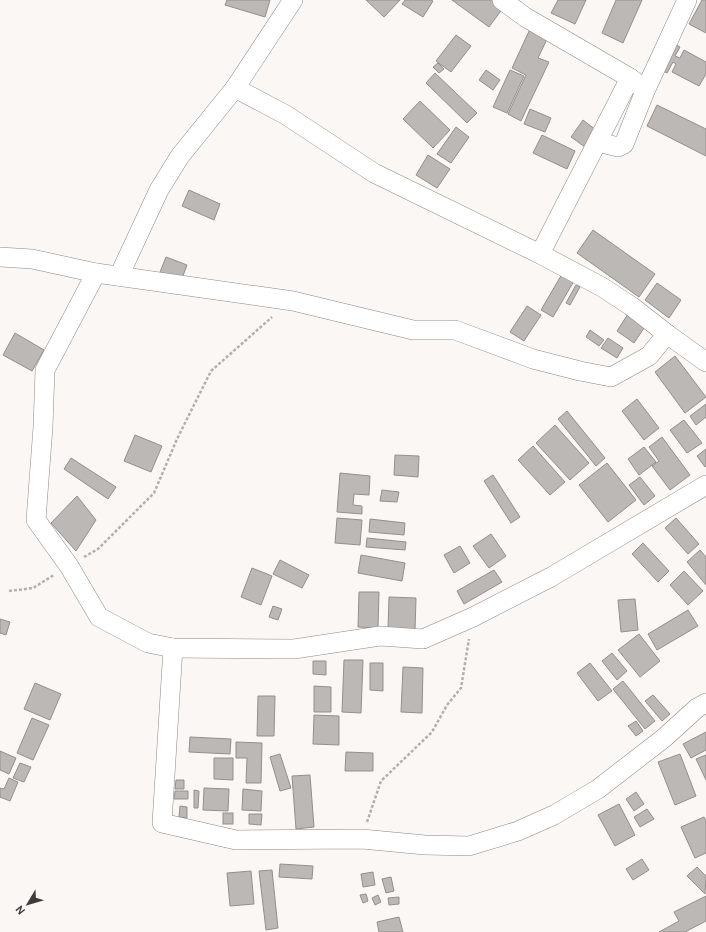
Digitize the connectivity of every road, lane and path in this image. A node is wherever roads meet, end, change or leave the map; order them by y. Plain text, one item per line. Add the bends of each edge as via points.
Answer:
1 (293, 0) edge
2 (502, 0) edge
3 (687, 0) edge
4 (630, 78) junction
5 (235, 88) junction
6 (645, 91) junction
7 (598, 142) junction
8 (540, 254) junction
9 (0, 257) edge
10 (96, 273) junction
11 (119, 276) junction
12 (293, 301) junction
13 (667, 334) junction
14 (706, 362) edge
15 (706, 485) edge
16 (69, 566) junction
17 (9, 591) dead end
18 (473, 617) junction
19 (173, 648) junction
20 (706, 703) edge
21 (362, 839) junction

1 - 5 street
2 - 4 street via 525,17
3 - 6 street
4 - 6 street
4 - 7 street
5 - 8 street via 286,115 374,174
5 - 11 street via 180,156 159,190
6 - 7 street via 624,144 618,147
7 - 8 street
8 - 13 street via 602,287
9 - 10 street via 32,259
10 - 11 street
10 - 16 street via 45,370 36,520
11 - 12 street
12 - 13 street via 413,330 455,330 533,359 611,377 649,356
12 - 16 path via 257,329 211,371 177,439 154,493 98,549
13 - 14 street
15 - 18 street via 551,577
16 - 17 path via 33,588
16 - 19 street via 99,617 148,643
18 - 19 street via 423,639 380,636 294,649
18 - 21 path via 461,688 447,705 432,732 381,781
19 - 21 street via 162,823 236,840
20 - 21 street via 598,789 554,815 518,830 469,846

